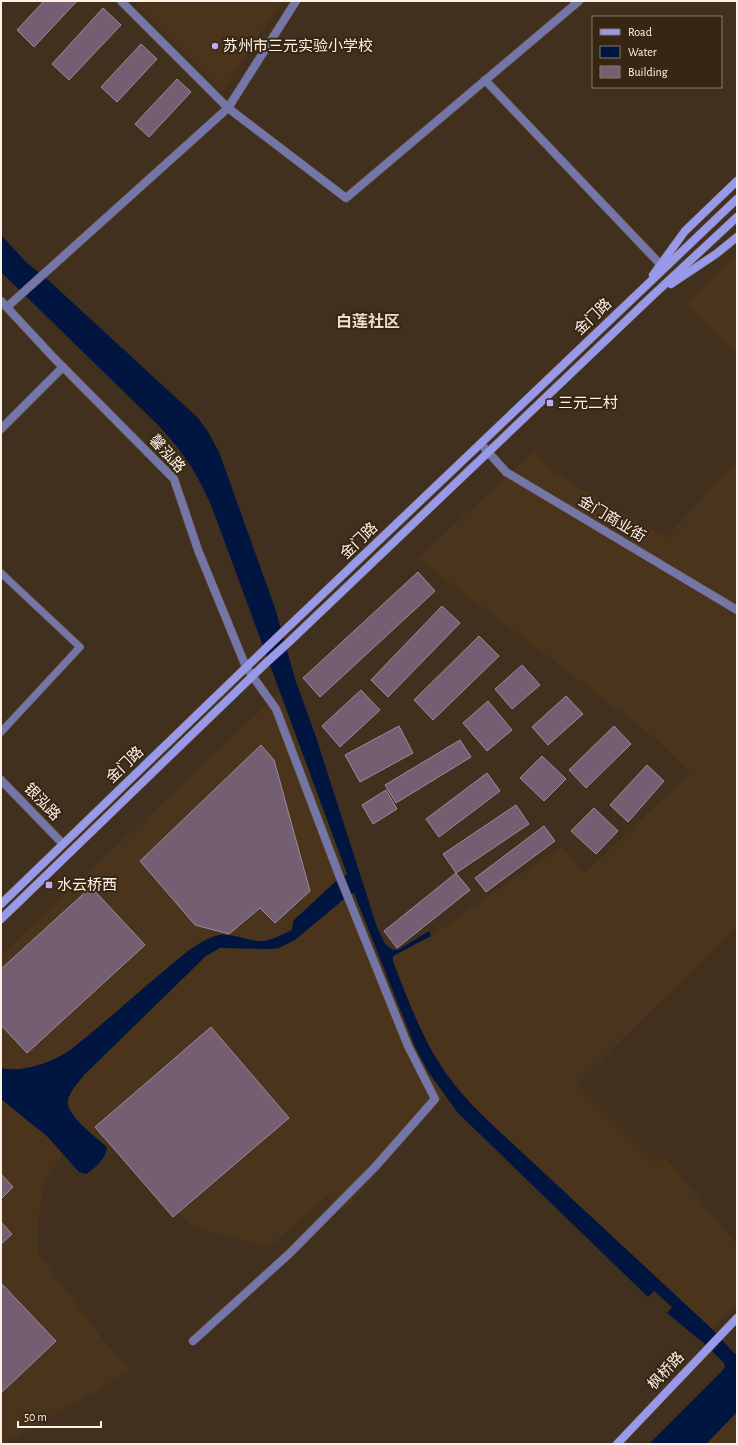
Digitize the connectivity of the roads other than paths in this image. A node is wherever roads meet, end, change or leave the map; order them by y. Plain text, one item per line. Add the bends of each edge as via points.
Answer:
1 (121, 1) edge
2 (296, 1) edge
3 (579, 1) edge
4 (485, 80) junction
5 (228, 108) junction
6 (737, 181) edge
7 (737, 199) edge
8 (737, 217) edge
9 (737, 237) edge
10 (660, 264) junction
11 (643, 290) junction
12 (650, 298) junction
13 (4, 304) edge
14 (63, 367) junction
15 (1, 429) edge
16 (481, 444) junction
17 (488, 452) junction
18 (1, 573) edge
19 (737, 610) edge
20 (246, 667) junction
21 (252, 676) junction
22 (1, 732) edge
23 (1, 780) edge
24 (63, 844) junction
25 (1, 904) edge
26 (1, 919) edge
27 (737, 1318) edge
28 (193, 1341) dead end
29 (617, 1444) edge

1 - 5 street
2 - 5 street
3 - 4 street
4 - 5 street via 346,198
4 - 10 street
5 - 13 street via 44,274 16,298
6 - 10 main road via 685,231
7 - 11 main road, 金门路
8 - 12 main road, 金门路
9 - 12 main road
10 - 11 main road
11 - 16 main road, 金门路
12 - 17 main road, 金门路
13 - 14 street, 馨泓路
14 - 15 street
14 - 20 street, 馨泓路 via 174,479 198,550
16 - 17 street, 金门商业街
16 - 20 main road, 金门路
17 - 19 street, 金门商业街 via 506,472
17 - 21 main road, 金门路
18 - 22 lane via 80,647
20 - 21 street, 馨泓路
20 - 24 main road, 金门路
21 - 26 main road, 金门路
21 - 28 street, 馨泓路 via 276,709 408,1046 435,1099 375,1167 290,1253
23 - 24 street, 银泓路
24 - 25 main road, 金门路
27 - 29 main road, 枫桥路

